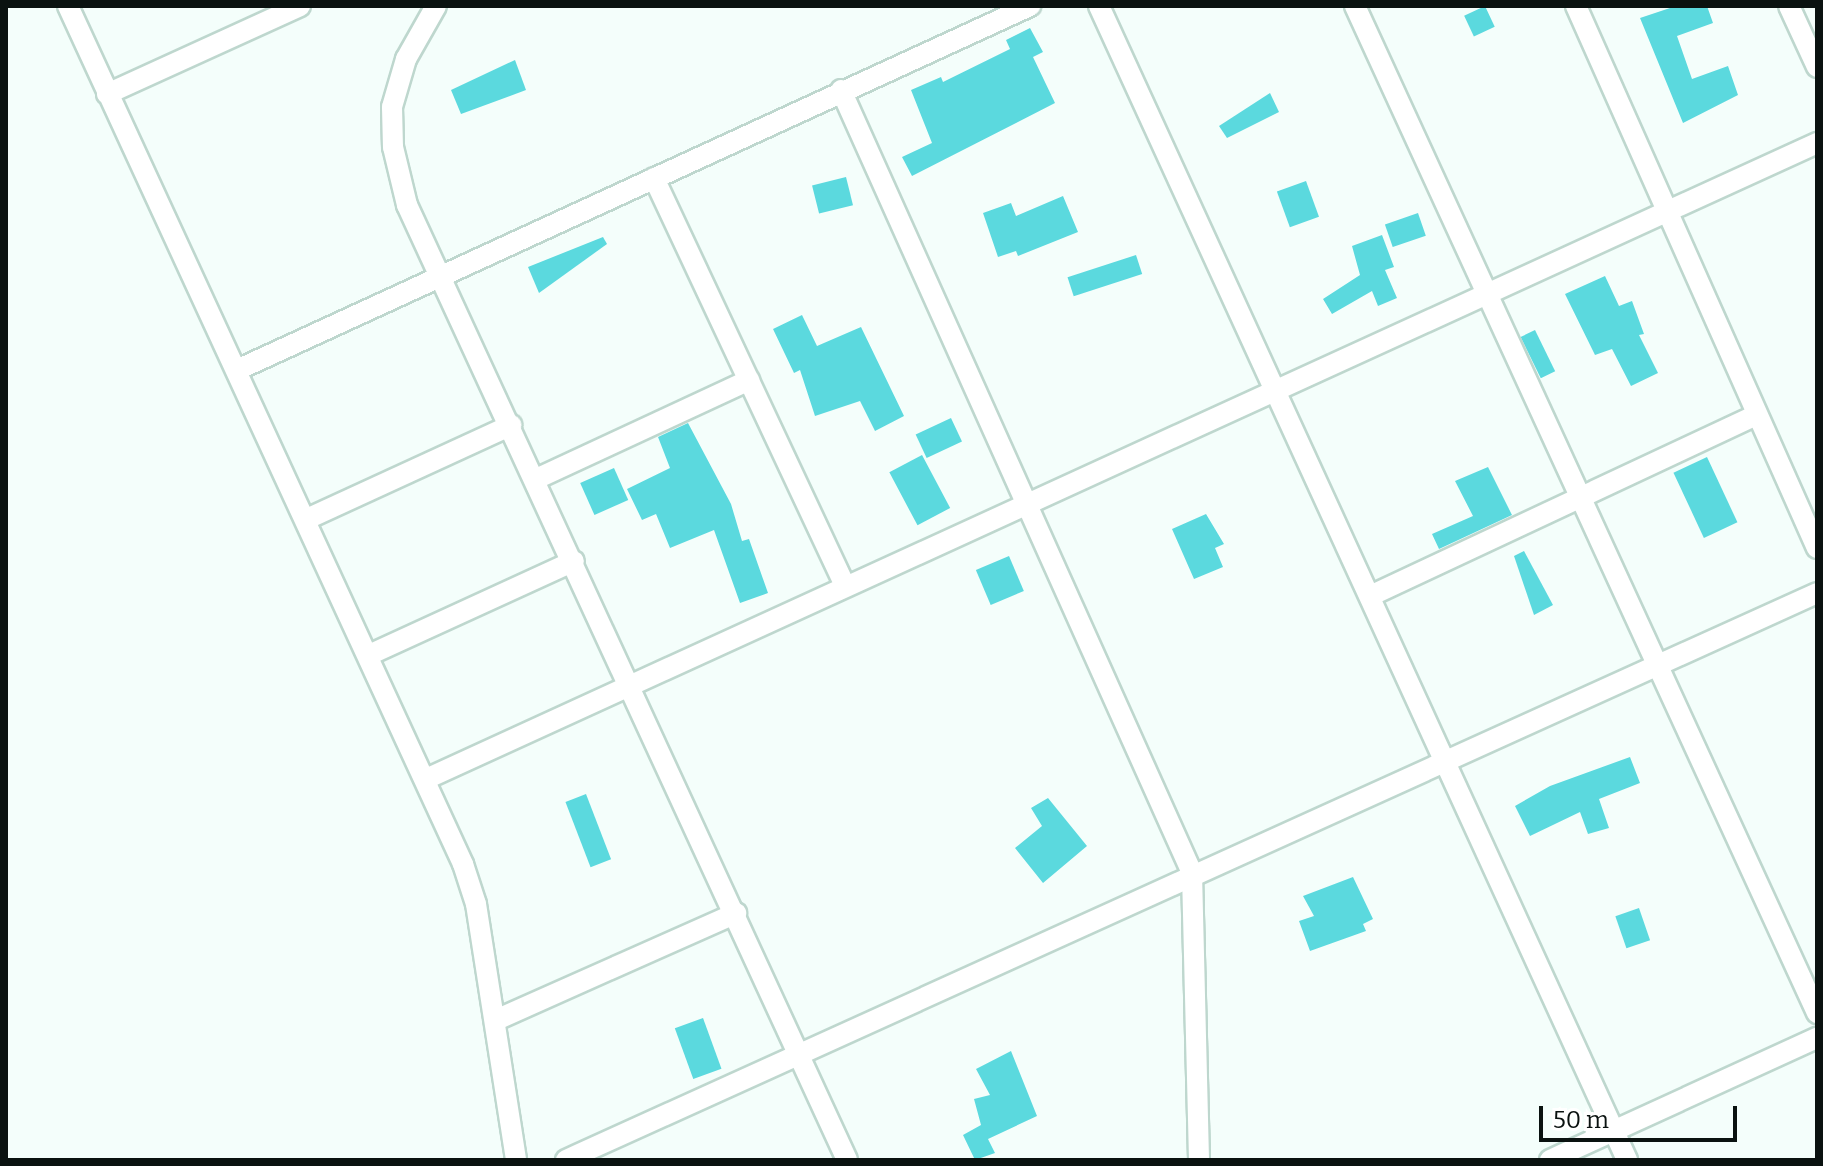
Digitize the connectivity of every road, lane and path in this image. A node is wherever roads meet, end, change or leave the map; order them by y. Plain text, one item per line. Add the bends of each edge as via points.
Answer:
1 (68, 6) edge
2 (300, 6) edge
3 (436, 6) edge
4 (1030, 6) edge
5 (1099, 6) edge
6 (1355, 6) edge
7 (1576, 6) edge
8 (1789, 6) edge
9 (1817, 67) edge
10 (841, 90) junction
11 (107, 94) junction
12 (1817, 143) edge
13 (654, 178) junction
14 (1669, 214) junction
15 (442, 275) junction
16 (1487, 294) junction
17 (237, 370) junction
18 (749, 380) junction
19 (1275, 390) junction
20 (1756, 415) junction
21 (511, 425) junction
22 (536, 479) junction
23 (1580, 497) junction
24 (1031, 502) junction
25 (307, 519) junction
26 (1817, 548) edge
27 (574, 561) junction
28 (845, 586) junction
29 (1817, 593) edge
30 (1370, 596) junction
31 (371, 654) junction
32 (1656, 666) junction
33 (631, 684) junction
34 (1445, 762) junction
35 (426, 779) junction
36 (1192, 873) junction
37 (736, 913) junction
38 (1817, 1013) edge
39 (496, 1020) junction
40 (1817, 1038) edge
41 (799, 1056) junction
42 (1615, 1132) junction
43 (516, 1160) edge
44 (566, 1160) edge
45 (847, 1160) edge
46 (1199, 1160) edge
47 (1550, 1160) edge
48 (1627, 1160) edge

1 - 11 street
2 - 11 street
3 - 15 street via 406,59 392,107 407,205
4 - 10 street
5 - 19 street
6 - 16 street
7 - 14 street
8 - 9 street
10 - 13 street
10 - 24 street
11 - 17 street
12 - 14 street
13 - 15 street
13 - 18 street
14 - 16 street
14 - 20 street
15 - 17 street
15 - 21 street
16 - 19 street
16 - 23 street
17 - 25 street
18 - 22 street
18 - 28 street
19 - 24 street
19 - 30 street
20 - 23 street
20 - 26 street
21 - 22 street
21 - 25 street
22 - 27 street
23 - 30 street
23 - 32 street
24 - 28 street
24 - 36 street
25 - 31 street
27 - 31 street
27 - 33 street
28 - 33 street
29 - 32 street
30 - 34 street
31 - 35 street
32 - 34 street
32 - 38 street
33 - 35 street
33 - 37 street
34 - 36 street
34 - 42 street
35 - 39 street via 476,904
36 - 41 street
36 - 46 street
37 - 39 street
37 - 41 street
39 - 43 street
40 - 42 street
41 - 44 street
41 - 45 street
42 - 47 street
42 - 48 street

